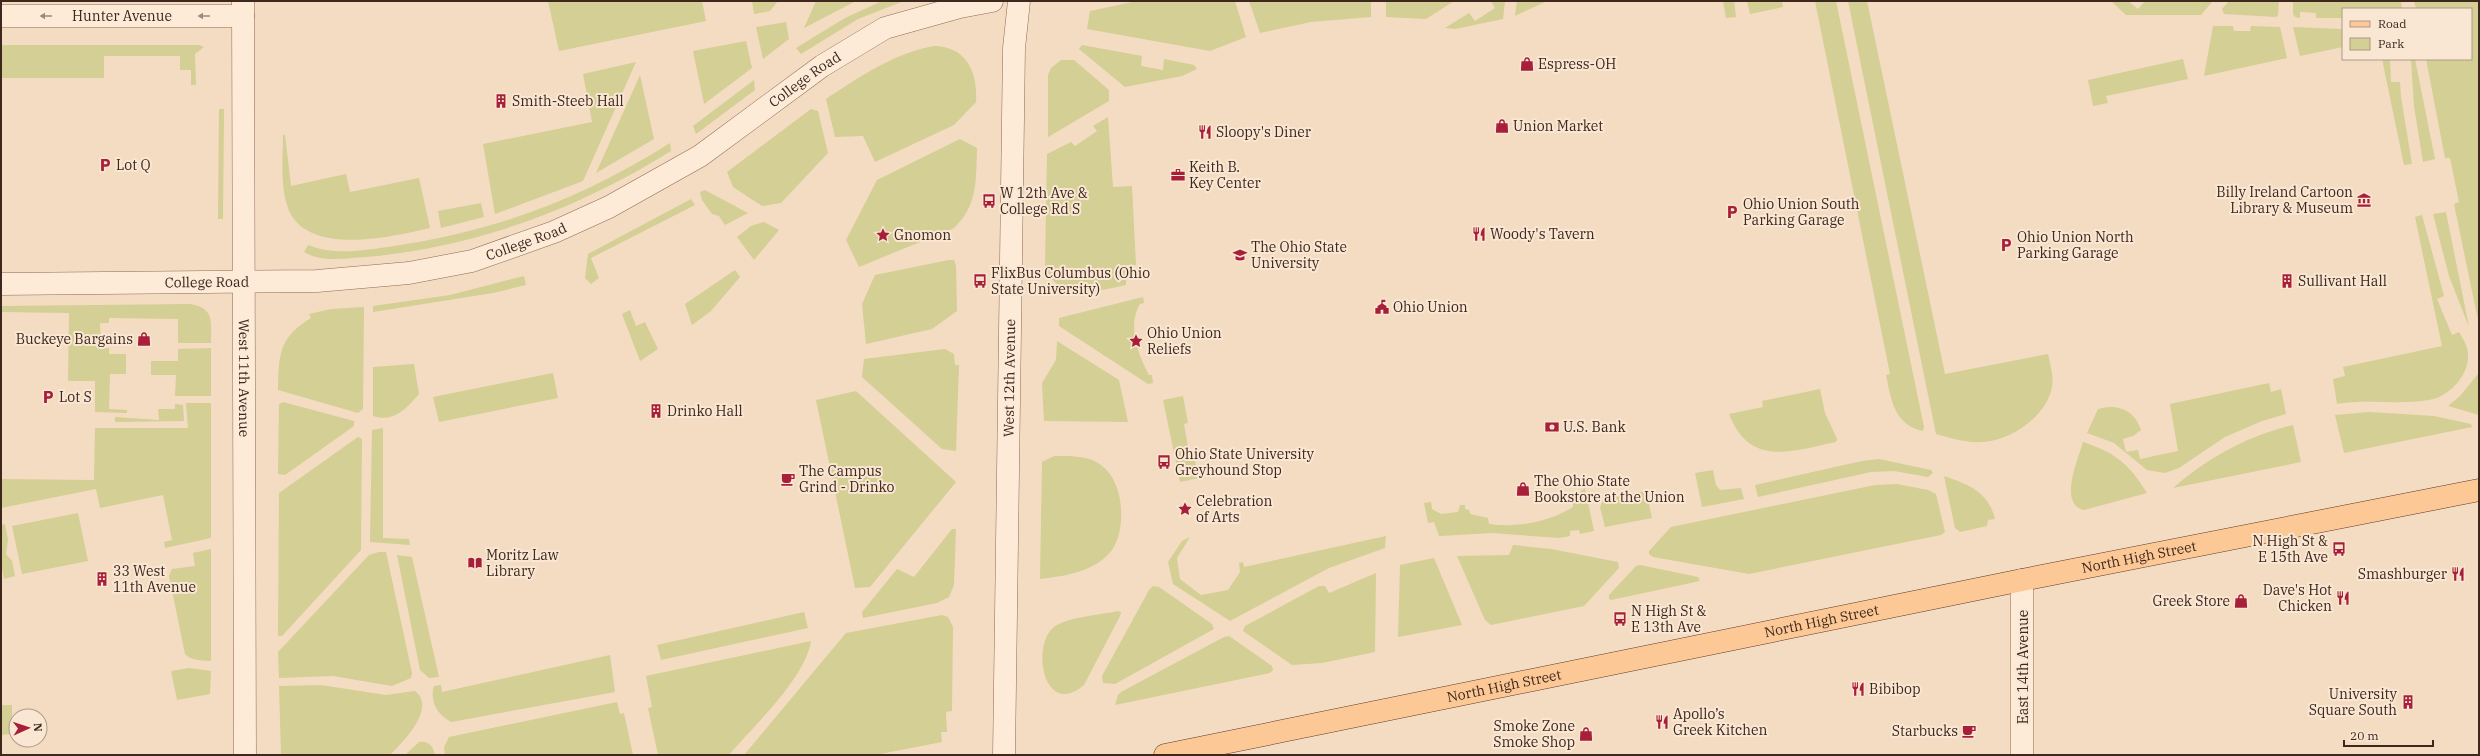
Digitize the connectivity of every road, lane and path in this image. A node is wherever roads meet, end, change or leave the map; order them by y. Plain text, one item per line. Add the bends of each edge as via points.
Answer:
1 (992, 1) edge
2 (1019, 1) edge
3 (243, 8) edge
4 (1, 16) edge
5 (244, 281) junction
6 (1, 284) edge
7 (2479, 490) edge
8 (2022, 580) junction
9 (245, 755) edge
10 (1004, 755) edge
11 (1165, 755) edge
12 (2022, 755) edge

1 - 5 street, College Road via 960,7 885,28 822,66 700,156 609,208 554,232 472,261 409,273 317,281
2 - 10 street, West 12th Avenue via 1014,56
3 -> 4 street, Hunter Avenue
3 - 5 street, West 11th Avenue
5 - 6 street, College Road
5 - 9 street, West 11th Avenue
7 - 8 main road, North High Street
8 - 11 main road, North High Street
8 - 12 street, East 14th Avenue

